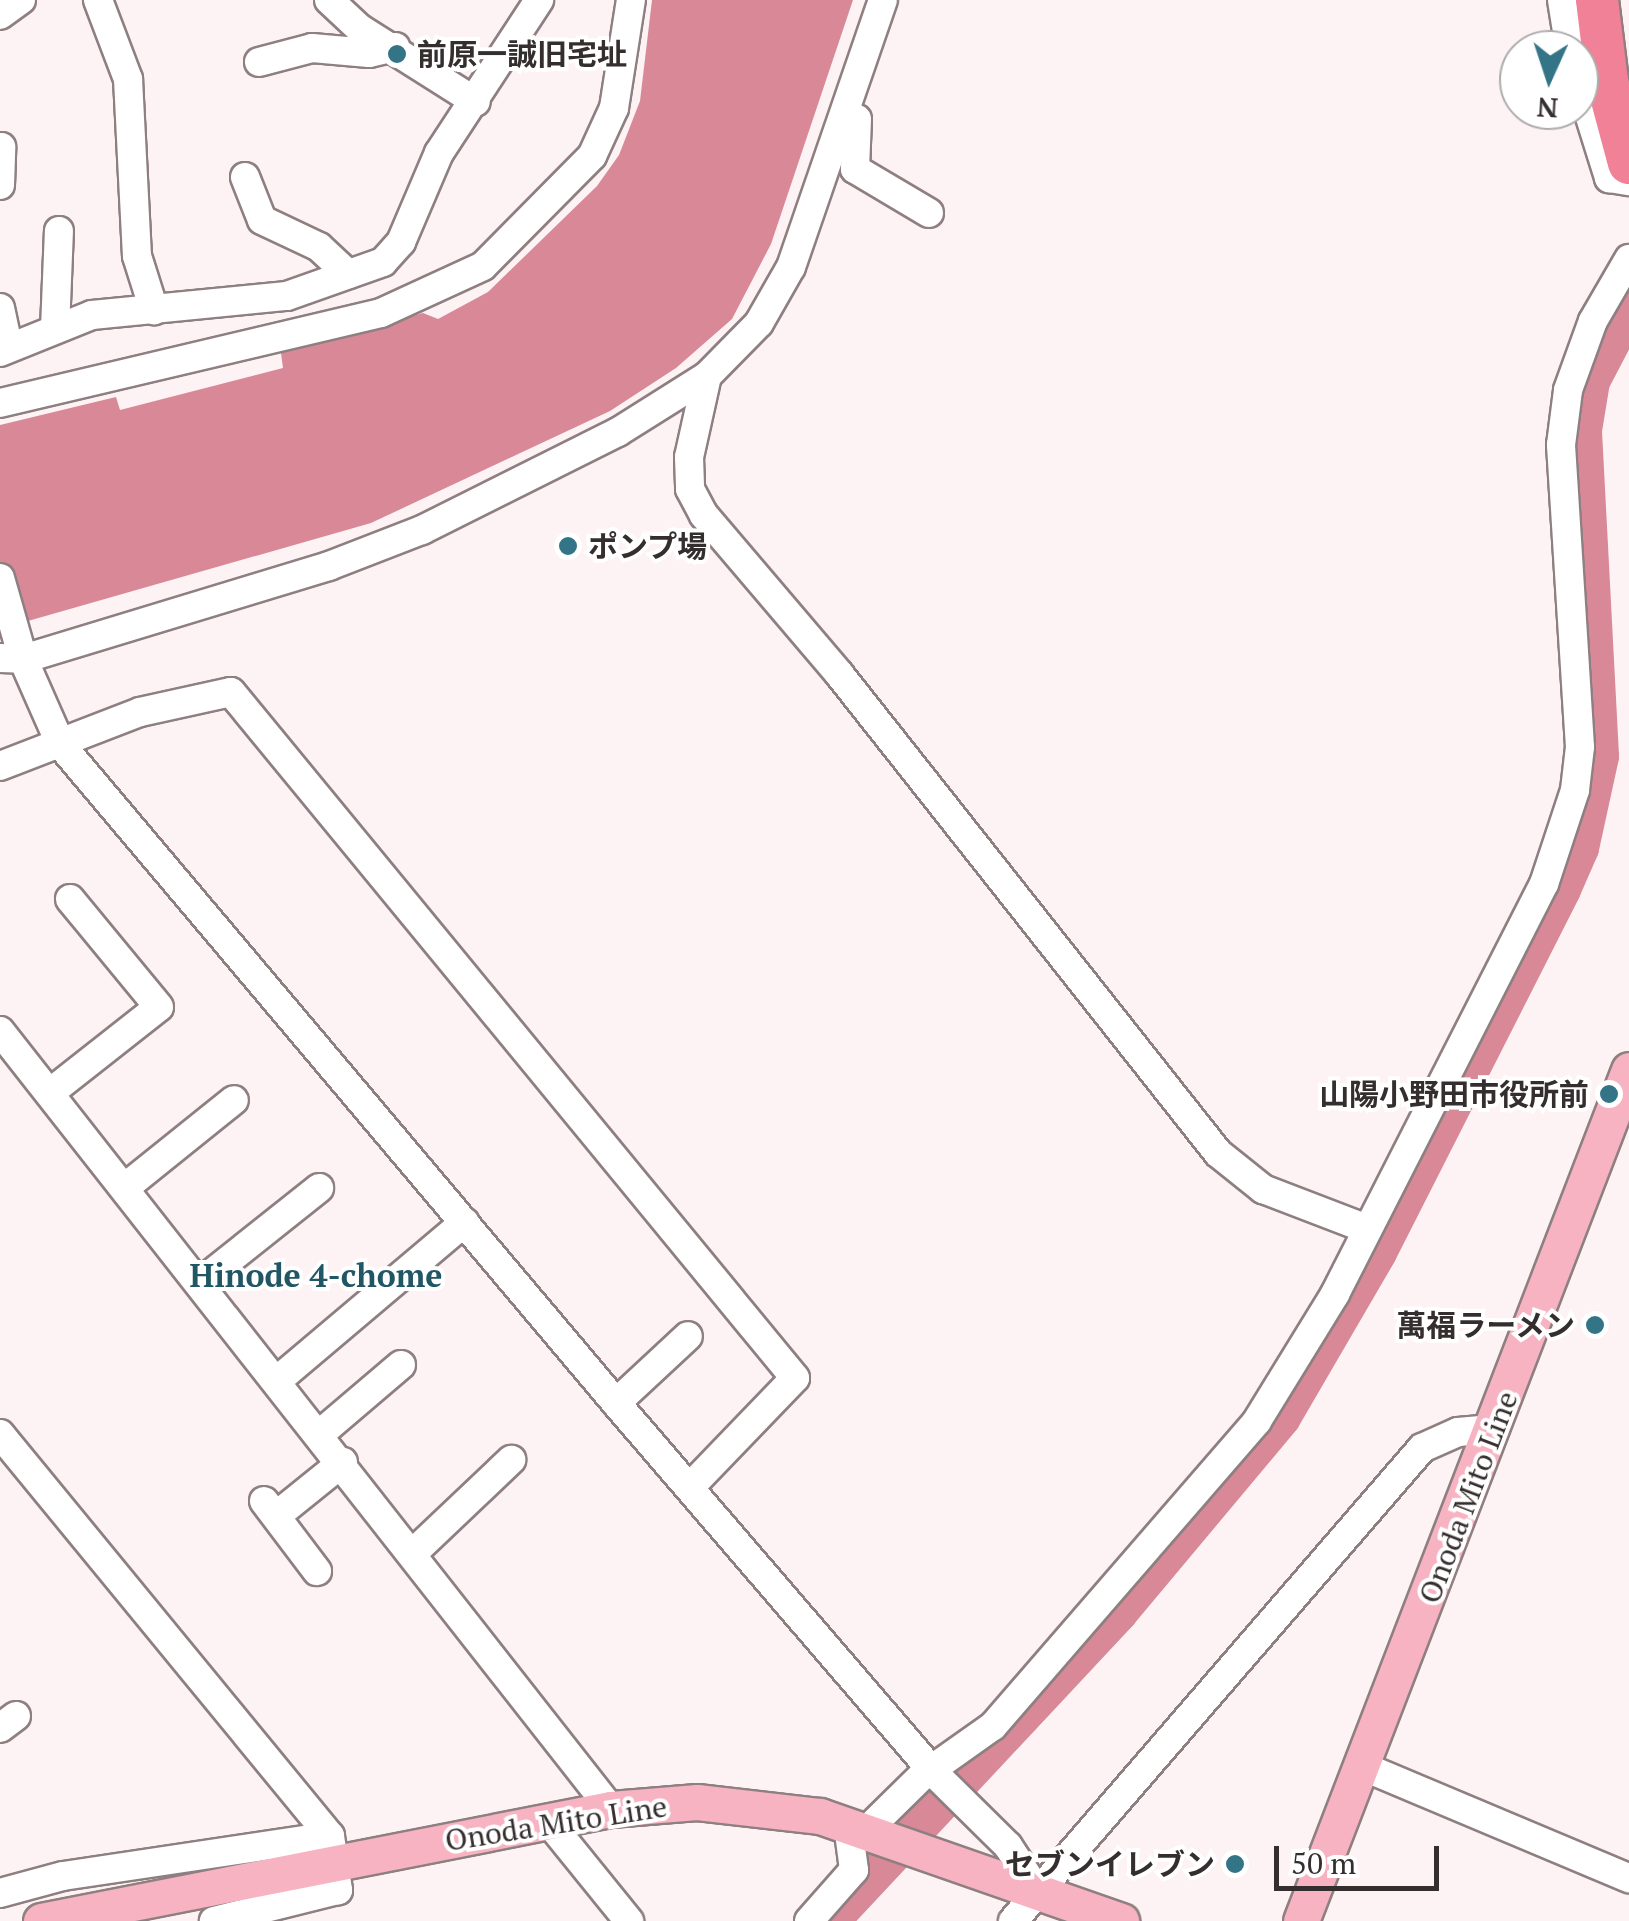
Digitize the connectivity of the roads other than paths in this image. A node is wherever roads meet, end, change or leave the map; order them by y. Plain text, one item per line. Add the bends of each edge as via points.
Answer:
1 (21, 0) edge
2 (98, 0) edge
3 (329, 0) edge
4 (539, 0) edge
5 (632, 0) edge
6 (883, 0) edge
7 (1562, 0) edge
8 (1597, 0) edge
9 (0, 16) edge
10 (1567, 30) edge
11 (396, 47) junction
12 (259, 62) dead end
13 (854, 88) junction
14 (476, 102) junction
15 (1594, 130) edge
16 (1, 152) edge
17 (1629, 163) edge
18 (245, 177) dead end
19 (1629, 181) edge
20 (0, 186) edge
21 (929, 213) dead end
22 (59, 230) dead end
23 (1629, 259) edge
24 (348, 274) junction
25 (154, 310) junction
26 (55, 328) junction
27 (2, 333) edge
28 (707, 376) junction
29 (0, 403) edge
30 (0, 578) edge
31 (14, 654) edge
32 (60, 745) junction
33 (0, 766) edge
34 (70, 899) dead end
35 (0, 1030) edge
36 (1629, 1070) edge
37 (51, 1092) junction
38 (234, 1100) dead end
39 (127, 1186) junction
40 (320, 1188) dead end
41 (465, 1222) junction
42 (1368, 1229) junction
43 (202, 1282) junction
44 (688, 1336) dead end
45 (402, 1364) dead end
46 (280, 1380) junction
47 (616, 1404) junction
48 (1496, 1429) junction
49 (321, 1433) junction
50 (0, 1434) edge
51 (511, 1460) dead end
52 (343, 1462) junction
53 (690, 1487) junction
54 (412, 1554) junction
55 (318, 1571) dead end
56 (1362, 1766) junction
57 (937, 1775) junction
58 (611, 1809) junction
59 (548, 1821) junction
60 (862, 1830) junction
61 (332, 1848) junction
62 (1629, 1878) edge
63 (1038, 1892) junction
64 (0, 1893) edge
65 (275, 1914) edge
66 (41, 1921) edge
67 (214, 1921) edge
68 (629, 1921) edge
69 (808, 1921) edge
70 (1013, 1921) edge
71 (1121, 1921) edge
72 (1301, 1921) edge

1 - 9 street
2 - 25 street via 128,78 137,256
3 - 11 street via 359,28
4 - 14 street
5 - 29 street via 614,108 592,156 483,266 381,313
6 - 13 street
7 - 10 street
8 - 17 highway via 1607,81
11 - 12 street via 368,53 312,48
11 - 14 street
13 - 21 street via 855,169
13 - 28 street via 791,267 759,323
14 - 24 street via 439,153 394,254
15 - 19 street via 1609,178
16 - 20 street
18 - 24 street via 262,220 319,247
22 - 26 street
23 - 42 street via 1579,356 1562,445 1582,706 1576,790 1544,884
24 - 25 street via 287,296
25 - 26 street via 92,315
26 - 27 street
28 - 31 street via 618,432 422,530 329,566
28 - 42 street via 688,457 690,489 704,515 1218,1153 1263,1189
30 - 31 street
31 - 32 street
32 - 33 street
32 - 41 street
32 - 53 street via 140,712 230,692 795,1378
34 - 37 street via 158,1007
35 - 37 street
36 - 48 main road, Onoda Mito Line
37 - 39 street
38 - 39 street
39 - 43 street
40 - 43 street
41 - 46 street
41 - 47 street
42 - 57 street via 1257,1421 1210,1482 994,1726
43 - 46 street
44 - 47 street
45 - 49 street
46 - 49 street
47 - 53 street
48 - 56 main road, Onoda Mito Line
48 - 63 street via 1458,1432 1422,1448
49 - 52 street
50 - 61 street
51 - 54 street
52 - 54 street
52 - 55 street via 270,1508
53 - 57 street
54 - 58 street
56 - 62 street
56 - 72 main road, Onoda Mito Line
57 - 60 street
57 - 63 street via 1008,1846
58 - 59 main road, Onoda Mito Line
58 - 60 main road, Onoda Mito Line via 741,1804
59 - 61 main road, Onoda Mito Line
59 - 68 street
60 - 63 main road, Onoda Mito Line
60 - 69 street via 854,1870
61 - 64 street via 63,1876
61 - 65 street via 338,1890
61 - 66 main road, Onoda Mito Line
63 - 70 street
63 - 71 main road, Onoda Mito Line
65 - 67 street

